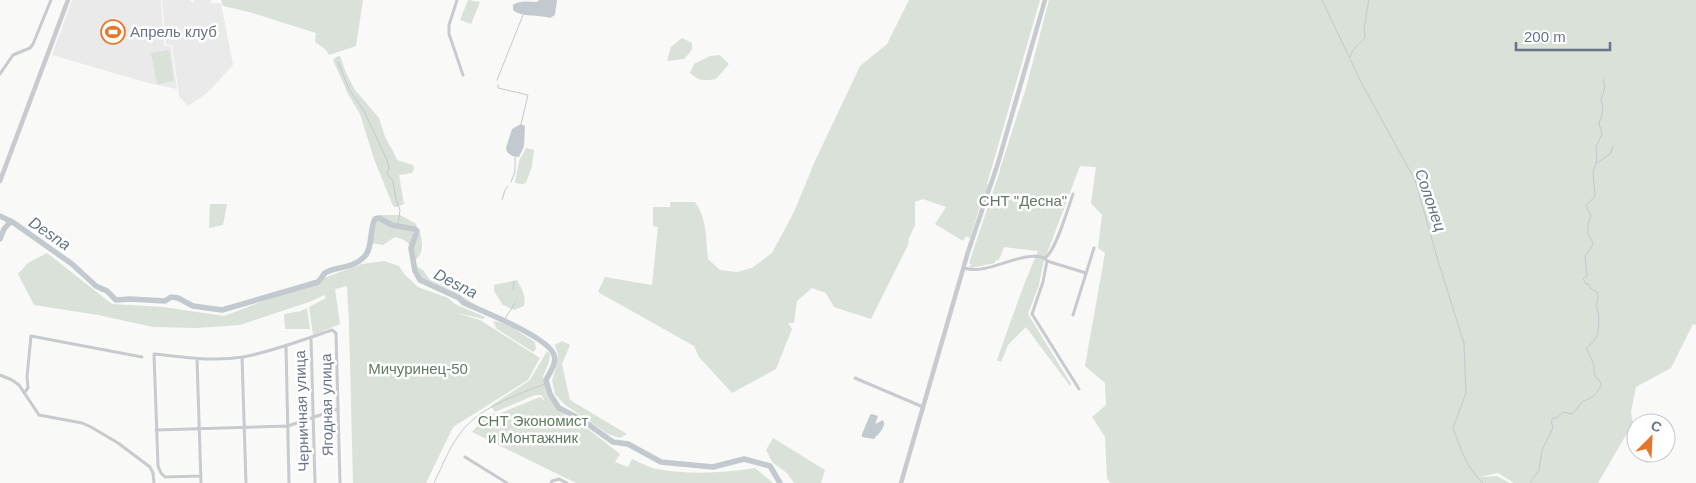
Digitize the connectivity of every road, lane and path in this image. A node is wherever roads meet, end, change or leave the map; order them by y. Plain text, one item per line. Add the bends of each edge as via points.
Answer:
1 (51, 0) edge
2 (68, 0) edge
3 (457, 0) edge
4 (1045, 0) edge
5 (0, 74) edge
6 (464, 75) dead end
7 (0, 181) edge
8 (1073, 194) dead end
9 (1094, 248) dead end
10 (1046, 259) junction
11 (964, 268) junction
12 (1086, 273) junction
13 (1073, 314) dead end
14 (311, 338) junction
15 (286, 347) junction
16 (142, 357) dead end
17 (242, 357) junction
18 (198, 359) junction
19 (0, 375) edge
20 (854, 378) dead end
21 (1079, 389) dead end
22 (24, 393) junction
23 (923, 407) junction
24 (338, 409) junction
25 (313, 417) junction
26 (288, 426) junction
27 (244, 427) junction
28 (200, 428) junction
29 (156, 430) junction
30 (465, 457) dead end
31 (201, 476) junction
32 (154, 483) edge
33 (201, 483) edge
34 (246, 483) edge
35 (289, 483) edge
36 (315, 483) edge
37 (340, 483) edge
38 (507, 483) edge
39 (551, 483) edge
40 (567, 483) edge
41 (901, 483) edge

1 - 5 street via 34,44 13,55
2 - 7 street
3 - 6 street via 449,34
4 - 11 street
8 - 10 street
9 - 12 street
10 - 11 street via 1031,256 977,270
10 - 12 street
10 - 21 street via 1043,282 1032,314
11 - 23 street
12 - 13 street
14 - 15 street
14 - 24 street, Ягодная улица via 332,330 336,333
14 - 25 street, Черничная улица
15 - 17 street
15 - 26 street
16 - 22 street via 31,336 28,388
17 - 18 street
17 - 27 street
18 - 28 street
18 - 29 street via 154,354
19 - 22 street via 12,380
20 - 23 street
22 - 32 street via 39,415 82,423 118,443 150,467
23 - 41 street
24 - 25 street
24 - 37 street, Ягодная улица
25 - 26 street
25 - 36 street, Черничная улица
26 - 27 street
26 - 35 street
27 - 28 street
27 - 34 street
28 - 29 street
28 - 31 street
29 - 31 street via 161,473 165,477
30 - 38 street
31 - 33 street
39 - 40 street via 559,479

